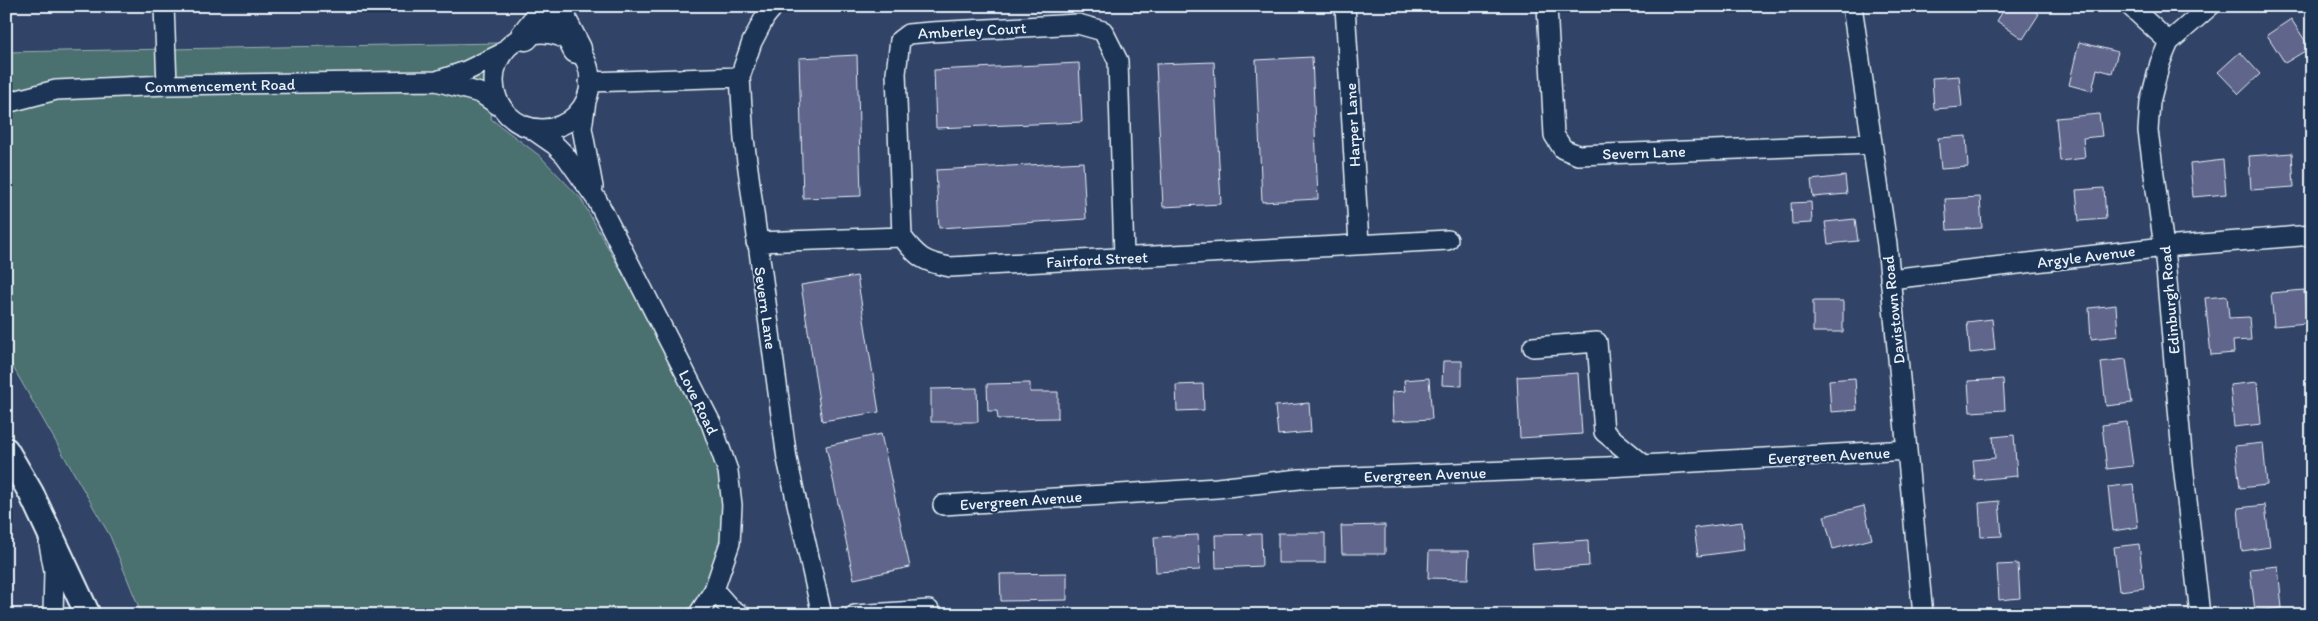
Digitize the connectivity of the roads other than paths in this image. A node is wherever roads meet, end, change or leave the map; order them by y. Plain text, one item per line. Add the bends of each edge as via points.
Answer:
1 (164, 6) edge
2 (544, 6) edge
3 (560, 6) edge
4 (774, 6) edge
5 (1345, 6) edge
6 (1547, 6) edge
7 (1852, 6) edge
8 (2130, 6) edge
9 (2210, 6) edge
10 (524, 36) junction
11 (2169, 42) junction
12 (577, 49) junction
13 (503, 53) junction
14 (740, 77) junction
15 (436, 81) junction
16 (167, 85) junction
17 (588, 88) junction
18 (6, 102) edge
19 (502, 108) junction
20 (529, 127) junction
21 (1872, 144) junction
22 (596, 200) junction
23 (2312, 235) edge
24 (902, 237) junction
25 (1448, 240) dead end
26 (756, 242) junction
27 (1359, 244) junction
28 (2164, 247) junction
29 (1124, 257) junction
30 (1890, 279) junction
31 (1533, 346) dead end
32 (1907, 450) junction
33 (8, 458) edge
34 (1644, 465) junction
35 (943, 505) dead end
36 (46, 525) junction
37 (714, 590) junction
38 (929, 610) dead end
39 (53, 615) edge
40 (71, 615) edge
41 (88, 615) edge
42 (698, 615) edge
43 (741, 615) edge
44 (822, 615) edge
45 (855, 615) edge
46 (1923, 615) edge
47 (2200, 615) edge

1 - 16 street
2 - 10 highway
3 - 12 highway via 562,22
4 - 14 street, Severn Lane via 752,42
5 - 27 street, Harper Lane
6 - 21 street, Severn Lane via 1554,135 1563,149 1578,155
7 - 21 street, Davistown Road
8 - 11 street
9 - 11 street, Edinburgh Road
10 - 12 street via 552,34
10 - 13 street via 510,44
11 - 28 street, Edinburgh Road via 2150,102 2148,131
12 - 17 street via 587,65
13 - 15 street, Commencement Road
13 - 19 street via 496,66 494,84
14 - 17 street
14 - 26 street, Severn Lane
15 - 16 street, Commencement Road
15 - 19 street, Commencement Road via 480,93
16 - 18 street, Commencement Road via 56,90
17 - 20 street via 578,111 567,121 546,129
17 - 22 street, Love Road via 582,128
19 - 20 street via 514,120
20 - 22 street, Love Road via 565,155
21 - 30 street, Davistown Road
22 - 37 street, Love Road via 710,422 728,472 732,505 730,544
23 - 28 street, Argyle Avenue
24 - 26 street
24 - 29 street, Fairford Street via 916,256 950,267
24 - 29 street, Amberley Court via 896,73 900,40 908,34 1078,24 1103,31 1118,61
25 - 27 street, Fairford Street
26 - 44 street, Severn Lane via 787,459
27 - 29 street, Fairford Street
28 - 30 street, Argyle Avenue
28 - 47 street, Edinburgh Road
30 - 32 street, Davistown Road
31 - 34 street via 1597,342 1604,432
32 - 34 street, Evergreen Avenue
32 - 46 street, Davistown Road
33 - 36 main road
34 - 35 street, Evergreen Avenue via 1300,479 1217,488
36 - 39 street via 54,571
36 - 40 main road
36 - 41 main road
37 - 42 street, Love Road
37 - 43 street
38 - 45 street

